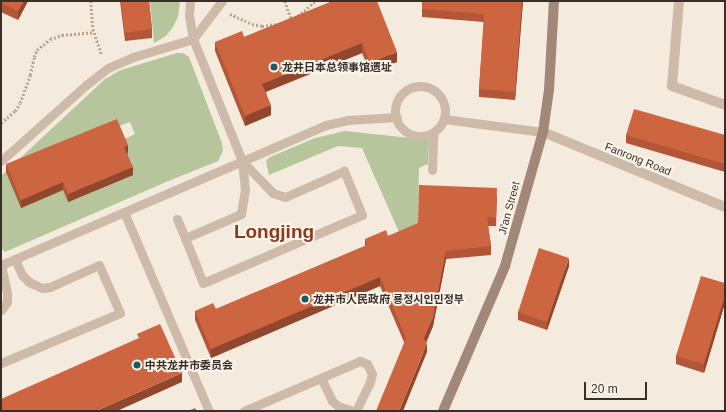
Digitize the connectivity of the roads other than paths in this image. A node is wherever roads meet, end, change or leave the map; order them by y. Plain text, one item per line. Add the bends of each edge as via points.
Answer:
1 (190, 1) edge
2 (554, 1) edge
3 (679, 1) edge
4 (220, 5) edge
5 (193, 39) junction
6 (725, 105) edge
7 (396, 117) junction
8 (444, 120) junction
9 (433, 132) junction
10 (543, 132) junction
11 (1, 161) edge
12 (242, 162) junction
13 (432, 170) dead end
14 (725, 207) edge
15 (124, 212) junction
16 (177, 219) dead end
17 (185, 238) junction
18 (15, 259) junction
19 (1, 265) edge
20 (1, 310) edge
21 (1, 362) edge
22 (321, 378) junction
23 (209, 411) edge
24 (244, 411) edge
25 (352, 411) edge
26 (356, 411) edge
27 (443, 411) edge

1 - 5 lane via 189,15
2 - 10 street, Ji'an Street via 549,90
3 - 6 street via 672,86
4 - 5 lane
5 - 11 lane via 132,56 108,68
5 - 12 lane
7 - 8 lane via 399,98 419,86 428,87 440,96 444,104
7 - 9 lane via 402,128 409,133 426,136
7 - 12 lane via 348,120 326,125
8 - 9 lane
8 - 10 lane
9 - 13 lane
10 - 14 street, Fanrong Road
10 - 27 street, Ji'an Street via 505,266
12 - 15 lane
12 - 17 lane via 245,189 241,214
12 - 17 lane via 273,193 285,197 344,171 362,215 203,283
15 - 18 lane
15 - 23 lane
16 - 17 lane
18 - 19 lane
18 - 21 lane via 22,275 29,282 42,288 50,287 99,265 120,313
19 - 20 lane via 7,297 7,302
22 - 24 lane
22 - 25 lane via 332,401
22 - 26 lane via 360,361 367,364 372,374

